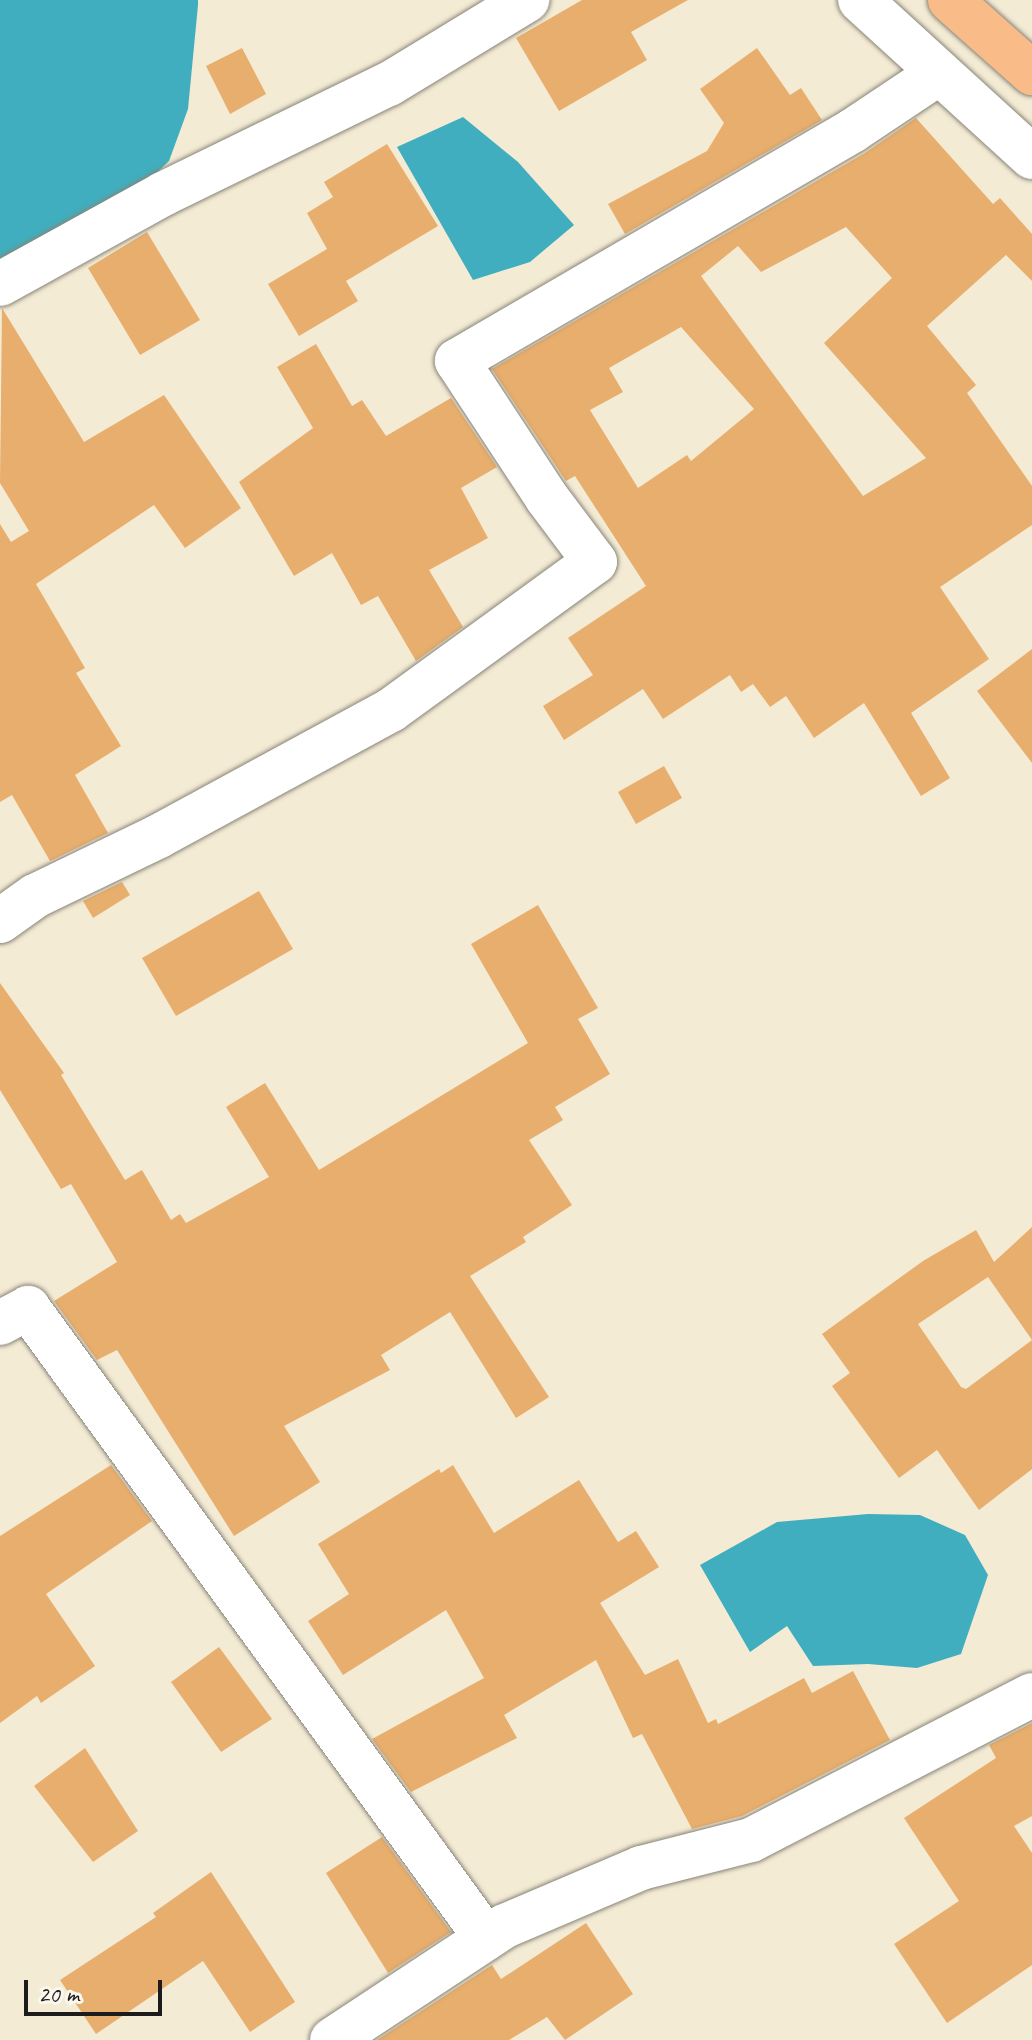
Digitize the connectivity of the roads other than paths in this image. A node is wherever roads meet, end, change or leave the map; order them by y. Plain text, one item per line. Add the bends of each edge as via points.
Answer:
1 (527, 0) edge
2 (860, 0) edge
3 (950, 0) edge
4 (939, 73) junction
5 (1032, 73) edge
6 (1032, 157) edge
7 (0, 284) edge
8 (0, 921) edge
9 (0, 1323) edge
10 (1032, 1695) edge
11 (486, 1938) junction
12 (332, 2040) edge

1 - 7 street via 389,84 163,194
2 - 4 street
3 - 5 highway
4 - 6 street
4 - 8 street via 852,131 457,361 595,562 391,710 159,836 35,896
9 - 11 street via 28,1308
10 - 11 street via 751,1840 641,1868
11 - 12 street

